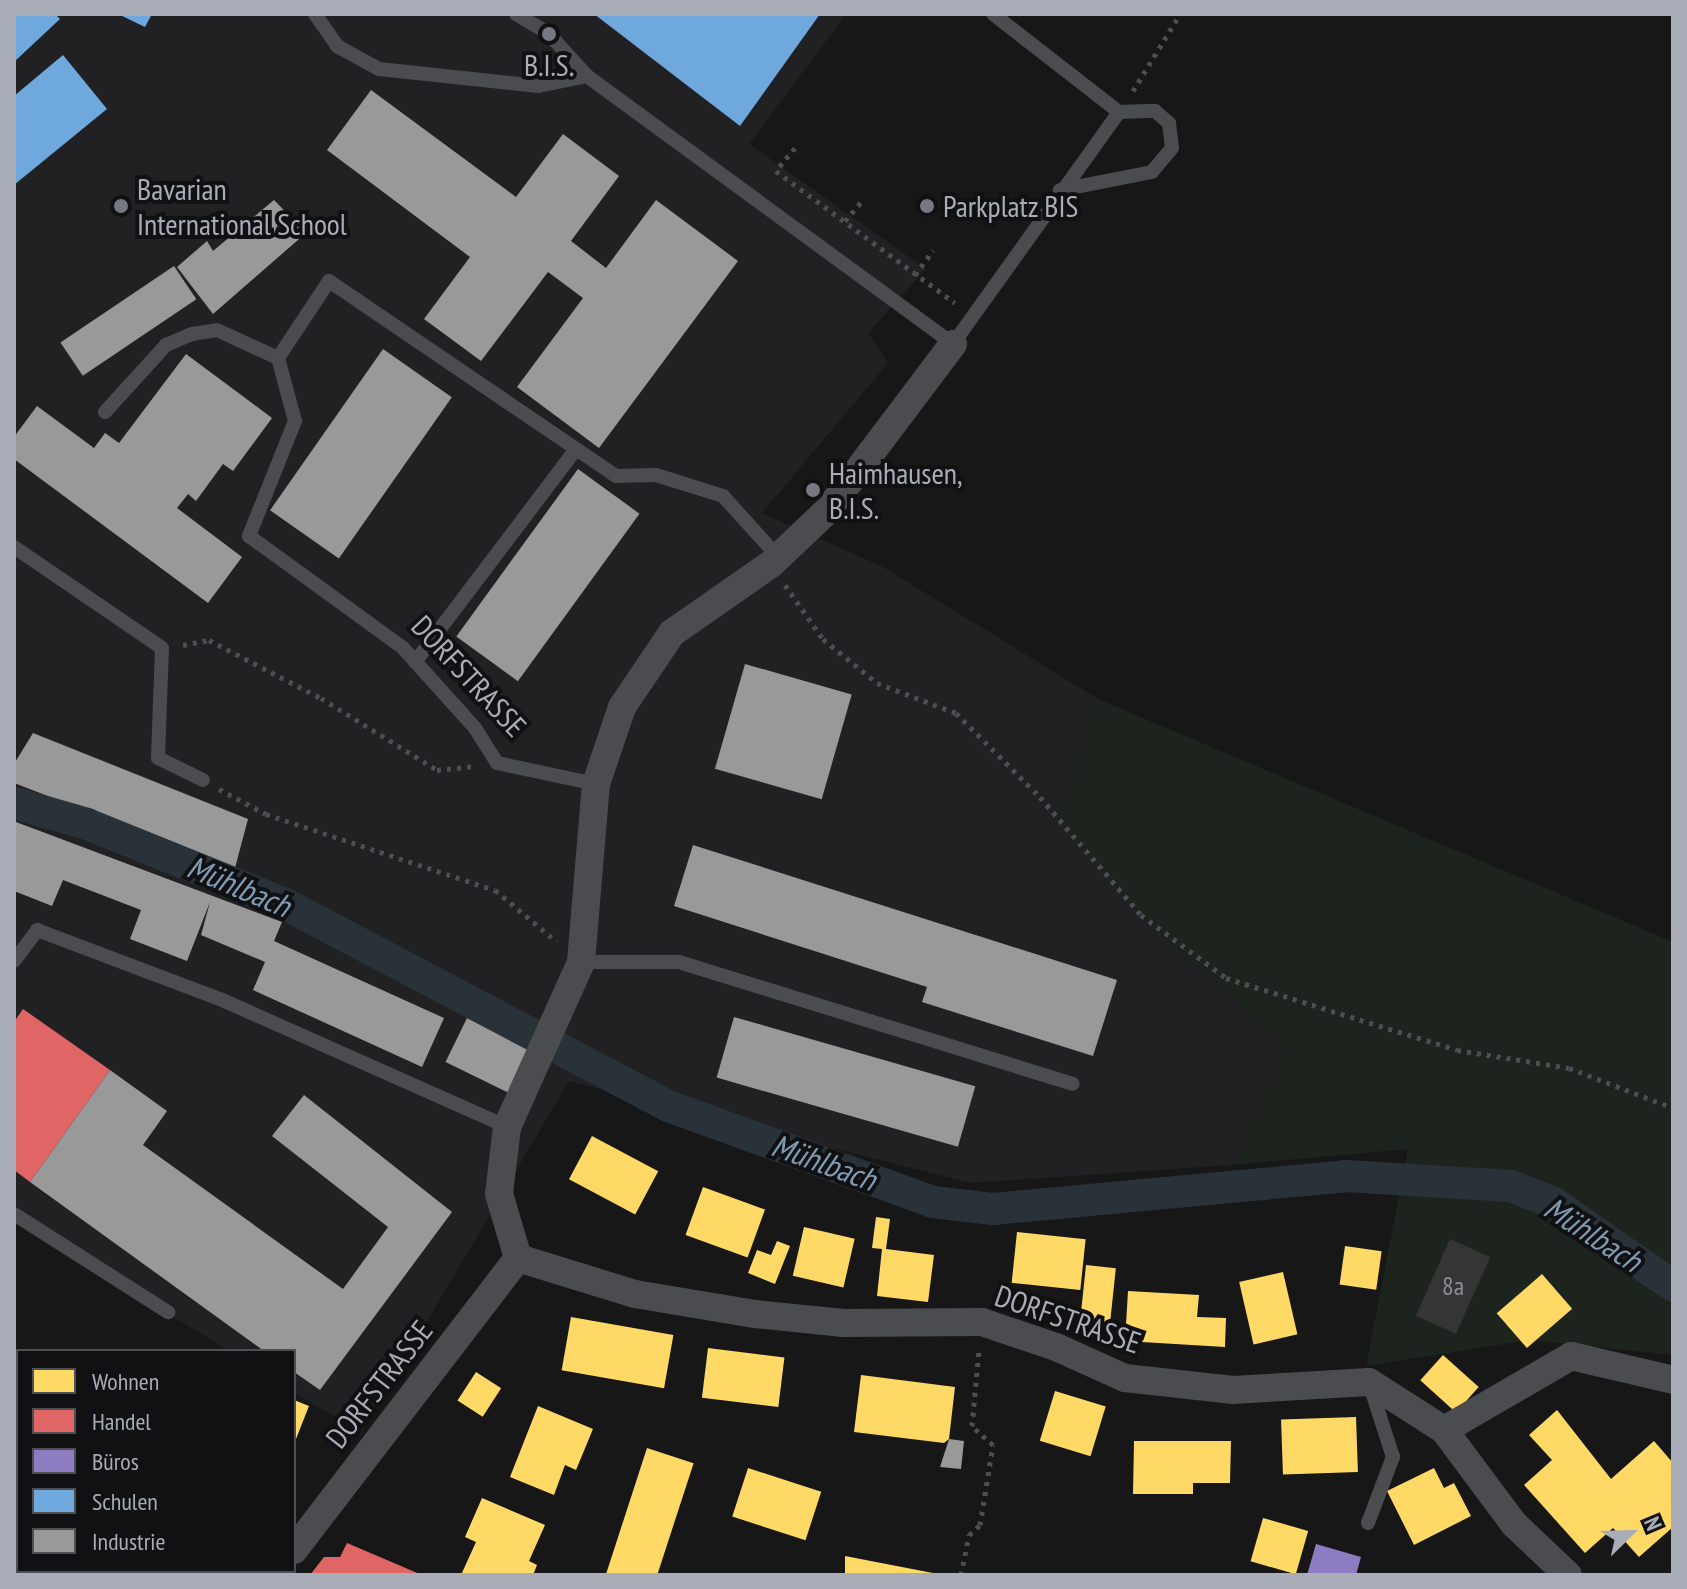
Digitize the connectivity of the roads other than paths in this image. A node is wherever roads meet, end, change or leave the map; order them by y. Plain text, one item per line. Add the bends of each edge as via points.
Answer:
1 (315, 14) edge
2 (516, 14) edge
3 (993, 14) edge
4 (587, 76) junction
5 (1119, 112) junction
6 (1060, 190) junction
7 (953, 344) junction
8 (278, 358) junction
9 (105, 412) dead end
10 (576, 449) junction
11 (14, 547) edge
12 (775, 561) junction
13 (415, 662) junction
14 (203, 780) road end
15 (596, 784) junction
16 (14, 961) edge
17 (581, 962) junction
18 (1073, 1084) dead end
19 (507, 1127) junction
20 (14, 1214) edge
21 (518, 1258) junction
22 (168, 1312) dead end
23 (1673, 1380) edge
24 (1369, 1382) junction
25 (1444, 1430) junction
26 (1368, 1523) dead end
27 (296, 1547) edge
28 (1568, 1575) edge

1 - 4 lane via 337,46 379,69 538,86
2 - 4 lane via 549,34
3 - 5 lane
4 - 7 lane
5 - 6 lane
5 - 6 lane via 1155,111 1169,123 1172,148 1152,172
6 - 7 lane
7 - 12 street via 828,510
8 - 9 lane via 217,330 192,334 166,345
8 - 10 lane via 329,281
8 - 13 lane, DORFSTRASSE via 295,421 249,536
10 - 12 lane via 616,476 656,475 723,496
10 - 13 lane
11 - 14 lane via 162,648 158,758
12 - 15 street via 672,633 622,707
13 - 15 lane, DORFSTRASSE via 475,728 497,763
15 - 17 street
16 - 19 lane via 37,930 220,999
17 - 18 lane via 679,962
17 - 19 street
19 - 21 street via 499,1194
20 - 22 lane
21 - 24 street, DORFSTRASSE via 635,1294 755,1314 844,1323 982,1322 1125,1378 1233,1390
21 - 27 street, DORFSTRASSE
23 - 25 street via 1571,1356
24 - 25 street
24 - 26 lane via 1393,1457
25 - 28 street via 1514,1524

